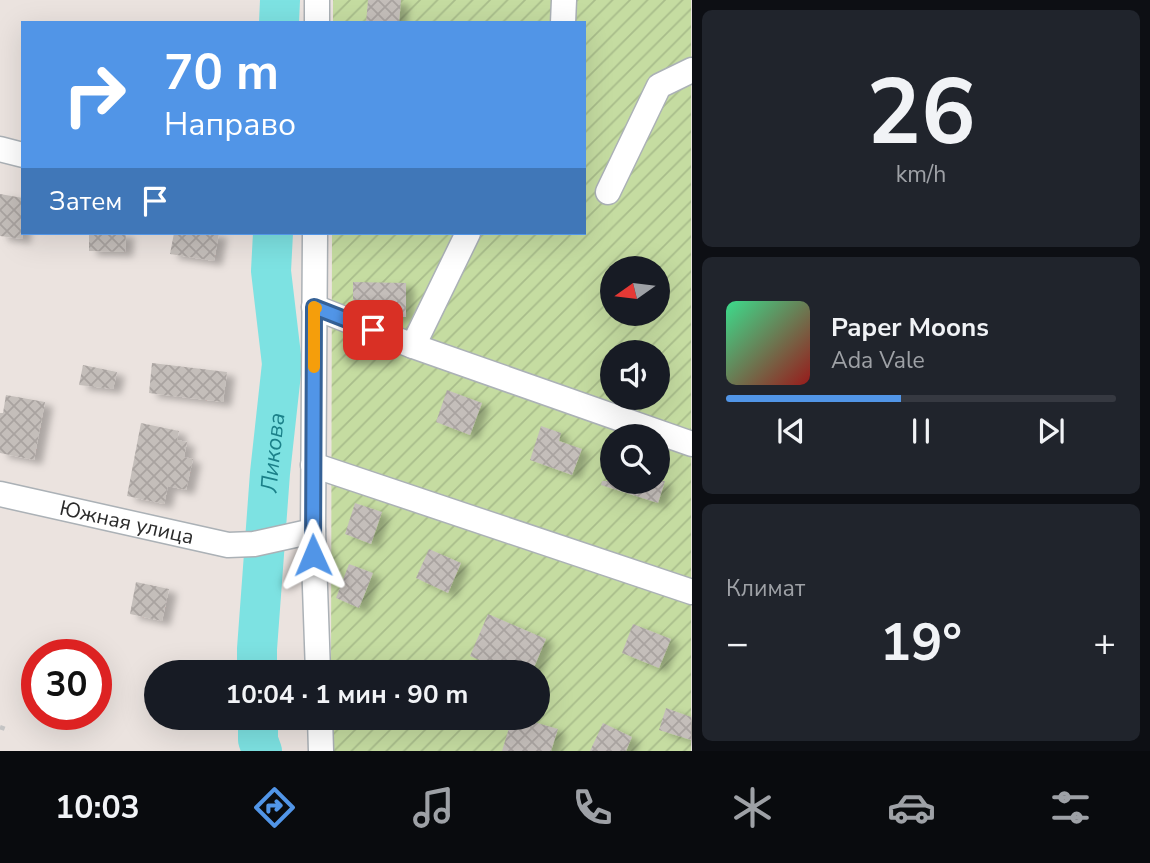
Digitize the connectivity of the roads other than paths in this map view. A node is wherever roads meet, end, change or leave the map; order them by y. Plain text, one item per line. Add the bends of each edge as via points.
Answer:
1 (317, 0) edge
2 (564, 0) edge
3 (317, 21) edge
4 (563, 21) edge
5 (691, 70) edge
6 (0, 149) edge
7 (21, 154) edge
8 (608, 192) dead end
9 (315, 235) edge
10 (467, 235) edge
11 (314, 307) junction
12 (413, 346) junction
13 (691, 444) edge
14 (313, 465) junction
15 (0, 494) edge
16 (313, 531) junction
17 (691, 592) edge
18 (318, 660) edge
19 (320, 730) edge
20 (321, 751) edge

1 - 3 street
2 - 4 street
5 - 8 street via 659,86
6 - 7 street
9 - 11 street
10 - 12 street
11 - 12 street
11 - 14 street
12 - 13 street
14 - 16 street
14 - 17 street
15 - 16 street, Южная улица via 228,545
16 - 18 street
19 - 20 street

